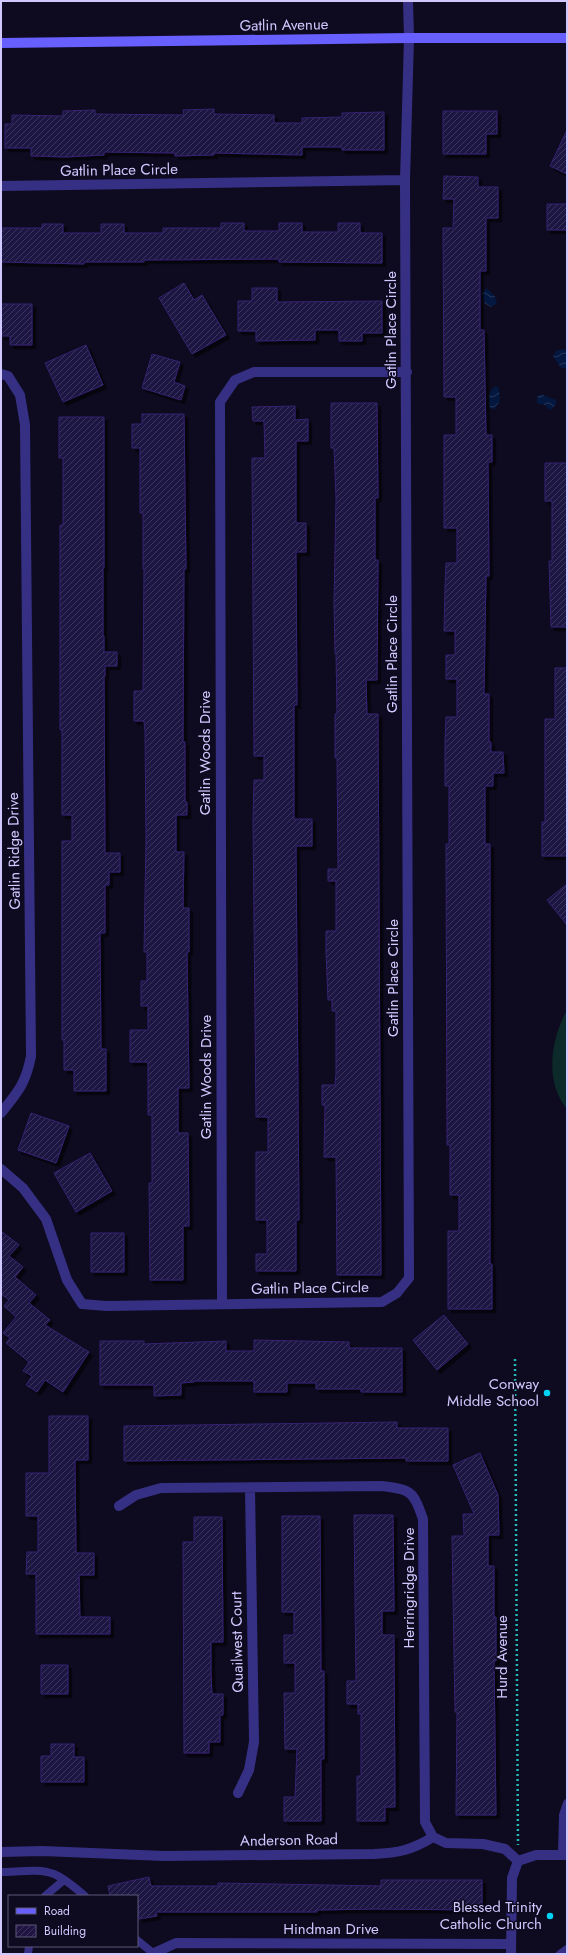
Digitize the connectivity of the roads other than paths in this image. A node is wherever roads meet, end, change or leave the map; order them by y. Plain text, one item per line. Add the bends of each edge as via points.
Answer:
1 (408, 1) edge
2 (409, 38) junction
3 (567, 38) edge
4 (1, 43) edge
5 (405, 180) junction
6 (1, 186) edge
7 (407, 372) junction
8 (1, 374) edge
9 (1, 1113) edge
10 (1, 1169) edge
11 (222, 1304) junction
12 (250, 1488) junction
13 (119, 1506) dead end
14 (238, 1793) dead end
15 (567, 1804) edge
16 (433, 1837) junction
17 (1, 1852) edge
18 (565, 1855) edge
19 (518, 1861) junction
20 (1, 1872) edge
21 (64, 1880) junction
22 (46, 1895) edge
23 (84, 1895) edge
24 (138, 1941) edge
25 (511, 1949) edge
26 (567, 1949) edge
27 (152, 1953) edge
28 (560, 1954) edge

1 - 2 street, Gatlin Place Circle
2 - 3 street, Gatlin Avenue
2 - 4 street, Gatlin Avenue
2 - 5 street, Gatlin Place Circle
5 - 6 street, Gatlin Place Circle
5 - 7 street, Gatlin Place Circle
7 - 11 street, Gatlin Woods Drive via 254,372 235,380 220,402
7 - 11 street, Gatlin Place Circle via 409,1278 397,1293 382,1302
8 - 9 street, Gatlin Ridge Drive via 8,376 20,394 25,425 31,1056 27,1075 20,1090
10 - 11 street, Gatlin Place Circle via 23,1188 46,1219 67,1280 82,1304
12 - 13 street, Herringridge Drive via 161,1488 136,1495
12 - 14 street, Quailwest Court via 254,1742 248,1770
12 - 16 street, Herringridge Drive via 382,1486 403,1489 415,1498 424,1519 426,1822
15 - 18 lane via 563,1815
16 - 17 street, Anderson Road via 400,1853 374,1854 164,1856 43,1851
16 - 19 street via 446,1843 483,1844 505,1850
18 - 19 street via 536,1855
19 - 25 street via 512,1878
20 - 21 lane via 40,1871 54,1874
21 - 22 lane
21 - 23 lane
24 - 27 lane
25 - 27 street, Hindman Drive via 176,1943
26 - 28 lane

